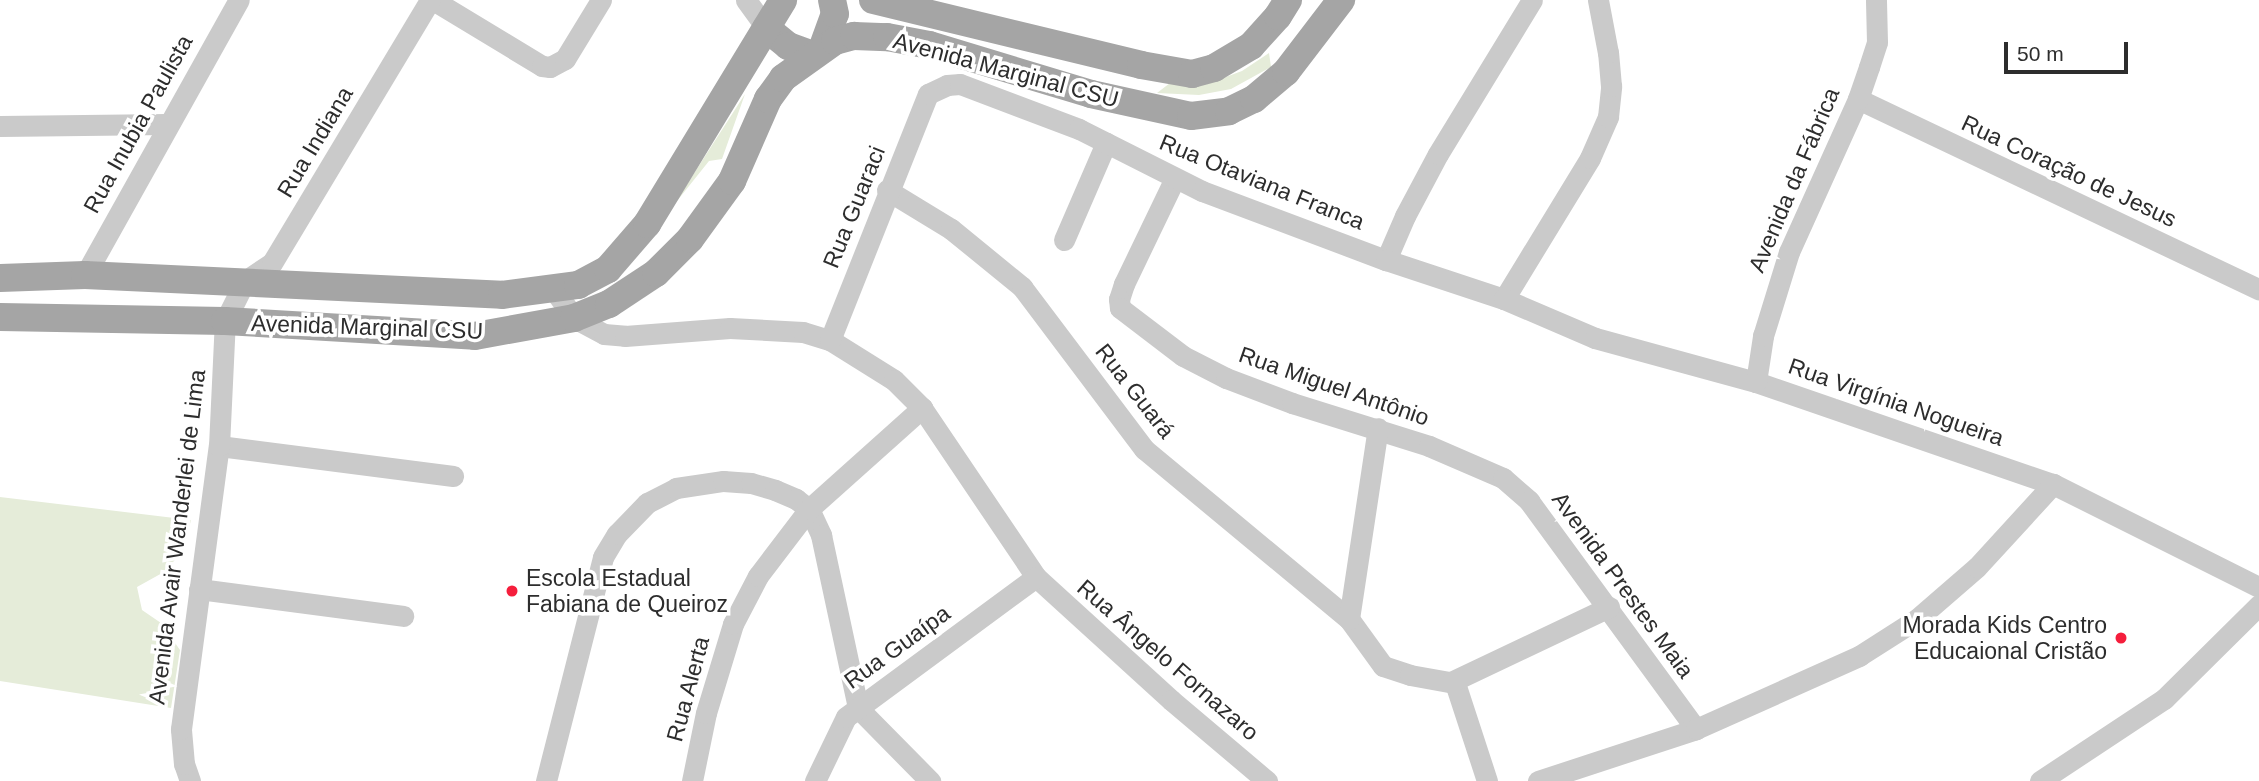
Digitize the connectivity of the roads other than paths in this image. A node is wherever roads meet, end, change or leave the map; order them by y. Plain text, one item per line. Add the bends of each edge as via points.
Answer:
1 (239, 0) edge
2 (432, 0) edge
3 (601, 0) edge
4 (746, 0) edge
5 (783, 0) edge
6 (832, 0) edge
7 (873, 0) edge
8 (1532, 0) edge
9 (1598, 0) edge
10 (1877, 0) edge
11 (1339, 2) edge
12 (1286, 5) edge
13 (766, 28) junction
14 (818, 52) junction
15 (1091, 93) junction
16 (928, 94) joint
17 (1858, 99) junction
18 (167, 124) junction
19 (0, 126) edge
20 (1079, 129) junction
21 (1106, 143) junction
22 (1175, 178) junction
23 (887, 190) junction
24 (1063, 240) dead end
25 (1386, 260) junction
26 (85, 275) junction
27 (0, 278) edge
28 (2259, 289) edge
29 (554, 290) junction
30 (1504, 299) junction
31 (236, 301) junction
32 (0, 317) edge
33 (574, 318) junction
34 (830, 340) junction
35 (1756, 382) junction
36 (922, 408) junction
37 (1378, 428) junction
38 (219, 446) junction
39 (453, 477) dead end
40 (1503, 478) joint
41 (2053, 484) junction
42 (809, 509) junction
43 (1036, 577) junction
44 (2259, 587) edge
45 (198, 589) junction
46 (2259, 604) edge
47 (1609, 607) junction
48 (403, 616) dead end
49 (1349, 619) junction
50 (1455, 686) junction
51 (858, 708) junction
52 (1696, 729) junction
53 (190, 781) edge
54 (546, 781) edge
55 (692, 781) edge
56 (815, 781) edge
57 (930, 781) edge
58 (1267, 781) edge
59 (1487, 781) edge
60 (1538, 781) edge
61 (2040, 781) edge

1 - 18 street, Rua Inubia Paulista
2 - 3 street via 550,67 565,59
2 - 31 street, Rua Indiana via 272,263
4 - 13 street
5 - 13 main road, Avenida Marginal CSU
6 - 14 main road via 835,14
7 - 12 main road, Avenida Marginal CSU via 1192,74 1214,68 1251,46
8 - 25 street via 1438,154
9 - 30 street via 1611,86 1608,117 1590,158
10 - 17 street, Avenida da Fábrica via 1877,42
11 - 15 main road, Avenida Marginal CSU via 1286,72 1254,99 1229,111 1191,116
13 - 14 main road via 788,46
13 - 29 main road, Avenida Marginal CSU via 665,198 626,251 608,269 579,285
14 - 15 main road, Avenida Marginal CSU via 854,36 887,37
14 - 33 main road, Avenida Marginal CSU via 783,78 768,99 732,181 690,239 656,273 609,304
15 - 20 street
16 - 20 street, Rua Otaviana Franca via 947,85 969,86
16 - 23 street, Rua Guaraci
17 - 28 street, Rua Coração de Jesus
17 - 35 street, Avenida da Fábrica via 1789,252 1762,336
18 - 19 street
18 - 26 street, Rua Inubia Paulista
20 - 21 street, Rua Otaviana Franca
21 - 22 street, Rua Otaviana Franca
21 - 24 street
22 - 25 street, Rua Otaviana Franca
22 - 37 street, Rua Miguel Antônio via 1124,284 1120,309 1183,356 1226,378
23 - 34 street, Rua Guaraci
23 - 49 street, Rua Guará via 951,229 1022,287 1144,449
25 - 30 street, Rua Otaviana Franca
26 - 27 main road, Avenida Marginal CSU
26 - 31 main road, Avenida Marginal CSU
29 - 31 main road, Avenida Marginal CSU
29 - 33 street
30 - 35 street, Rua Virgínia Nogueira via 1595,338
31 - 32 main road, Avenida Marginal CSU
31 - 33 main road, Avenida Marginal CSU via 475,336
31 - 38 street, Avenida Avair Wanderlei de Lima
33 - 34 street via 604,334 625,337 772,328
34 - 36 street, Rua Ângelo Fornazaro via 894,380
35 - 41 street, Rua Virgínia Nogueira
36 - 42 street, Rua Alerta
36 - 43 street, Rua Ângelo Fornazaro
37 - 40 street, Rua Miguel Antônio
37 - 49 street
38 - 39 street
38 - 45 street, Avenida Avair Wanderlei de Lima
40 - 47 street, Avenida Prestes Maia via 1529,501
41 - 44 street, Rua Virgínia Nogueira
41 - 52 street via 1976,567 1917,619 1860,656
42 - 51 street via 821,535
42 - 54 street via 775,490 723,481 676,488 632,516 603,557
42 - 55 street, Rua Alerta via 758,576 733,624 706,713
43 - 51 street, Rua Guaípa
43 - 58 street, Rua Ângelo Fornazaro
45 - 48 street
45 - 53 street, Avenida Avair Wanderlei de Lima via 181,729
46 - 61 street via 2170,694
47 - 50 street
47 - 52 street, Avenida Prestes Maia
49 - 50 street, Rua Guará via 1383,666
50 - 59 street
51 - 56 street, Rua Guaípa via 837,730
51 - 57 street
52 - 60 street

